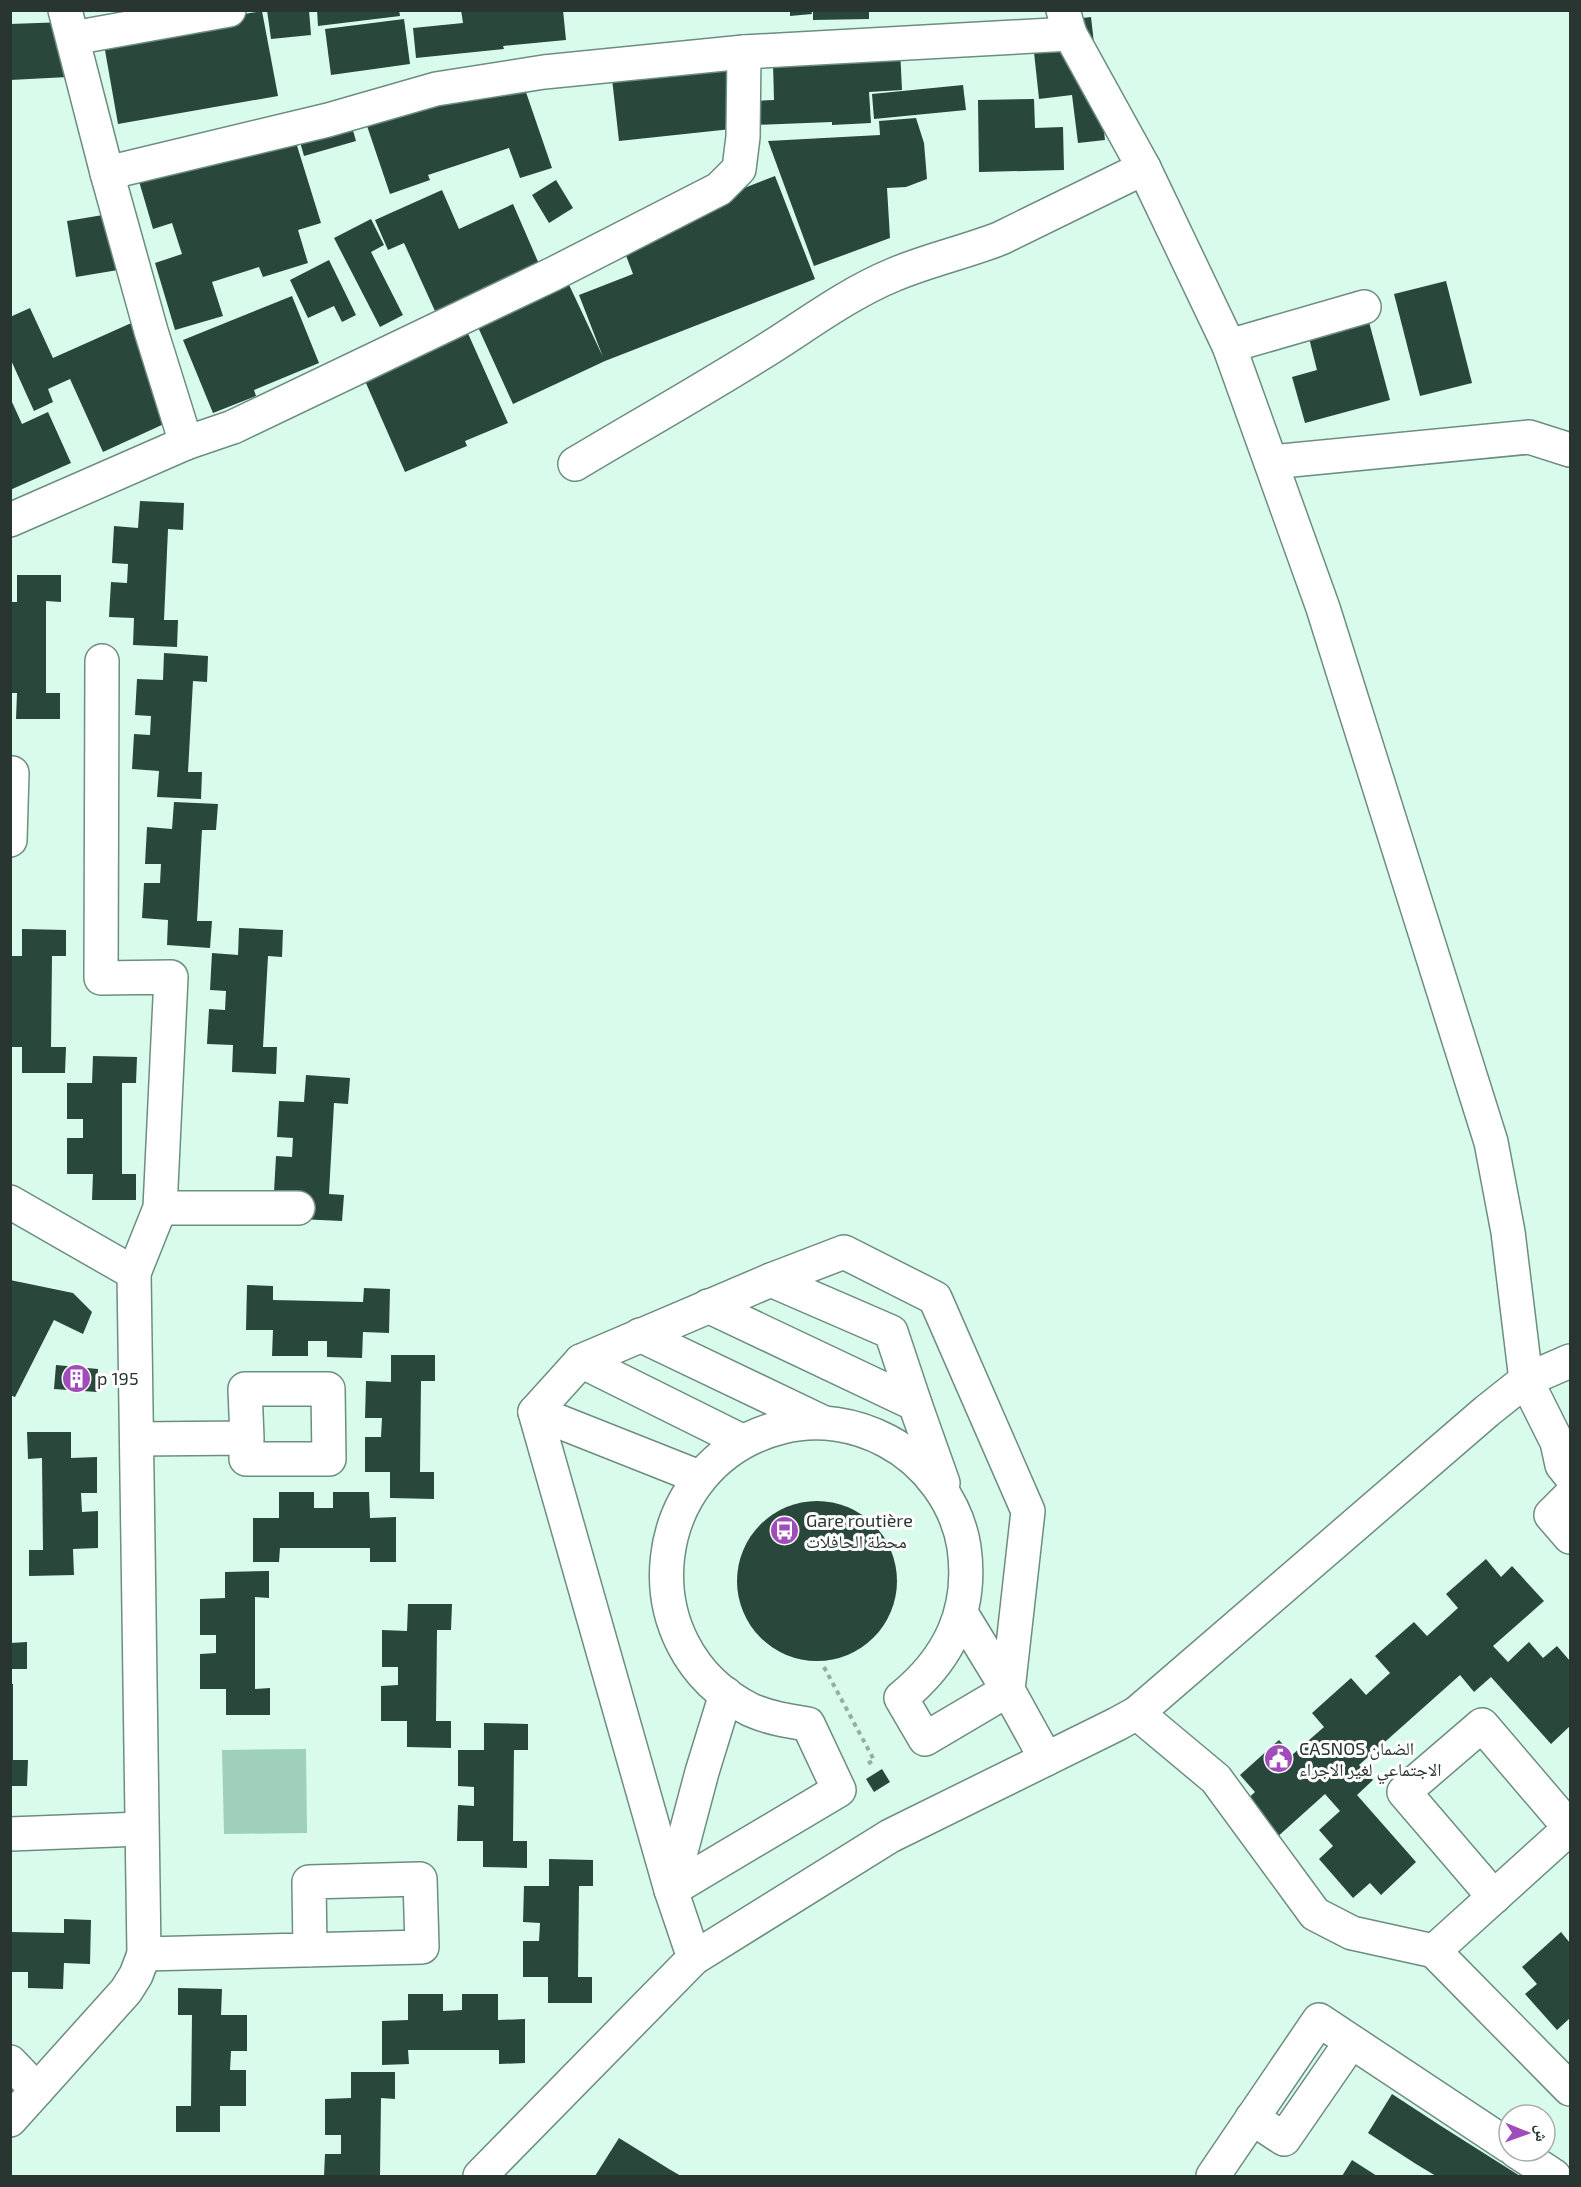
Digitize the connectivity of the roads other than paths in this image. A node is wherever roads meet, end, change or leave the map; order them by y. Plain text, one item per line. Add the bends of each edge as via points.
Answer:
1 (229, 10) edge
2 (1066, 22) edge
3 (69, 24) edge
4 (744, 51) junction
5 (1144, 168) junction
6 (107, 173) junction
7 (1364, 307) dead end
8 (1229, 346) junction
9 (186, 443) junction
10 (1570, 450) edge
11 (1271, 462) junction
12 (575, 464) dead end
13 (10, 520) edge
14 (102, 661) dead end
15 (10, 773) edge
16 (10, 840) edge
17 (10, 1202) edge
18 (160, 1208) junction
19 (298, 1208) dead end
20 (134, 1273) junction
21 (771, 1280) junction
22 (708, 1306) junction
23 (640, 1335) junction
24 (581, 1361) junction
25 (1570, 1361) edge
26 (1526, 1380) junction
27 (915, 1404) junction
28 (535, 1412) junction
29 (822, 1422) junction
30 (246, 1438) dead end
31 (137, 1439) junction
32 (1564, 1439) edge
33 (742, 1441) junction
34 (699, 1477) junction
35 (1570, 1479) edge
36 (952, 1509) junction
37 (1570, 1537) edge
38 (961, 1613) junction
39 (1008, 1690) junction
40 (726, 1694) junction
41 (1137, 1713) junction
42 (1046, 1759) junction
43 (1570, 1828) edge
44 (141, 1829) junction
45 (10, 1834) edge
46 (671, 1890) junction
47 (1494, 1897) junction
48 (310, 1950) dead end
49 (1434, 1951) junction
50 (144, 1954) junction
51 (693, 1958) junction
52 (10, 2062) edge
53 (1569, 2084) edge
54 (37, 2090) junction
55 (10, 2120) edge
56 (1497, 2138) edge
57 (1534, 2163) edge
58 (480, 2176) edge
59 (1213, 2176) edge
60 (1554, 2176) edge

1 - 3 street
2 - 4 street
2 - 5 street
3 - 6 street
4 - 6 street via 544,72 435,89 328,120
4 - 9 street via 739,169 719,189 553,274 233,427
5 - 8 street
5 - 12 street via 1001,238 893,275 852,296
6 - 9 street
7 - 8 street
8 - 11 street
9 - 13 street
10 - 11 street via 1529,437
11 - 26 street via 1323,608 1491,1142 1508,1232
14 - 18 street via 101,978 171,977
15 - 16 street
17 - 20 street
18 - 19 street
18 - 20 street
20 - 31 street
21 - 22 street
21 - 27 street via 891,1332
21 - 39 street via 844,1252 935,1298 1028,1511
22 - 23 street
22 - 27 street
23 - 24 street
23 - 29 street
24 - 28 street
24 - 33 street
25 - 26 street
26 - 32 street
26 - 41 street
27 - 36 street
28 - 34 street
28 - 46 street
29 - 33 street via 767,1430
29 - 36 street via 875,1434 899,1447 921,1464
30 - 31 street
31 - 44 street
32 - 35 street via 1562,1465
33 - 34 street
34 - 40 street via 684,1499 667,1551 669,1605 689,1655
35 - 37 street via 1551,1515
36 - 38 street via 962,1534 966,1560
38 - 39 street
38 - 39 street via 938,1661 901,1698 925,1739
39 - 42 street
40 - 46 street
40 - 46 street via 779,1720 808,1724 839,1790
41 - 42 street
41 - 49 street via 1216,1779 1315,1914 1352,1933
42 - 51 street via 890,1836
43 - 47 street
43 - 47 street via 1482,1725 1404,1792
44 - 45 street
44 - 50 street
46 - 51 street
47 - 49 street
48 - 50 street
49 - 53 street
50 - 54 street via 126,1991
51 - 58 street
52 - 54 street
54 - 55 street
56 - 59 street via 1319,2020
57 - 60 street

